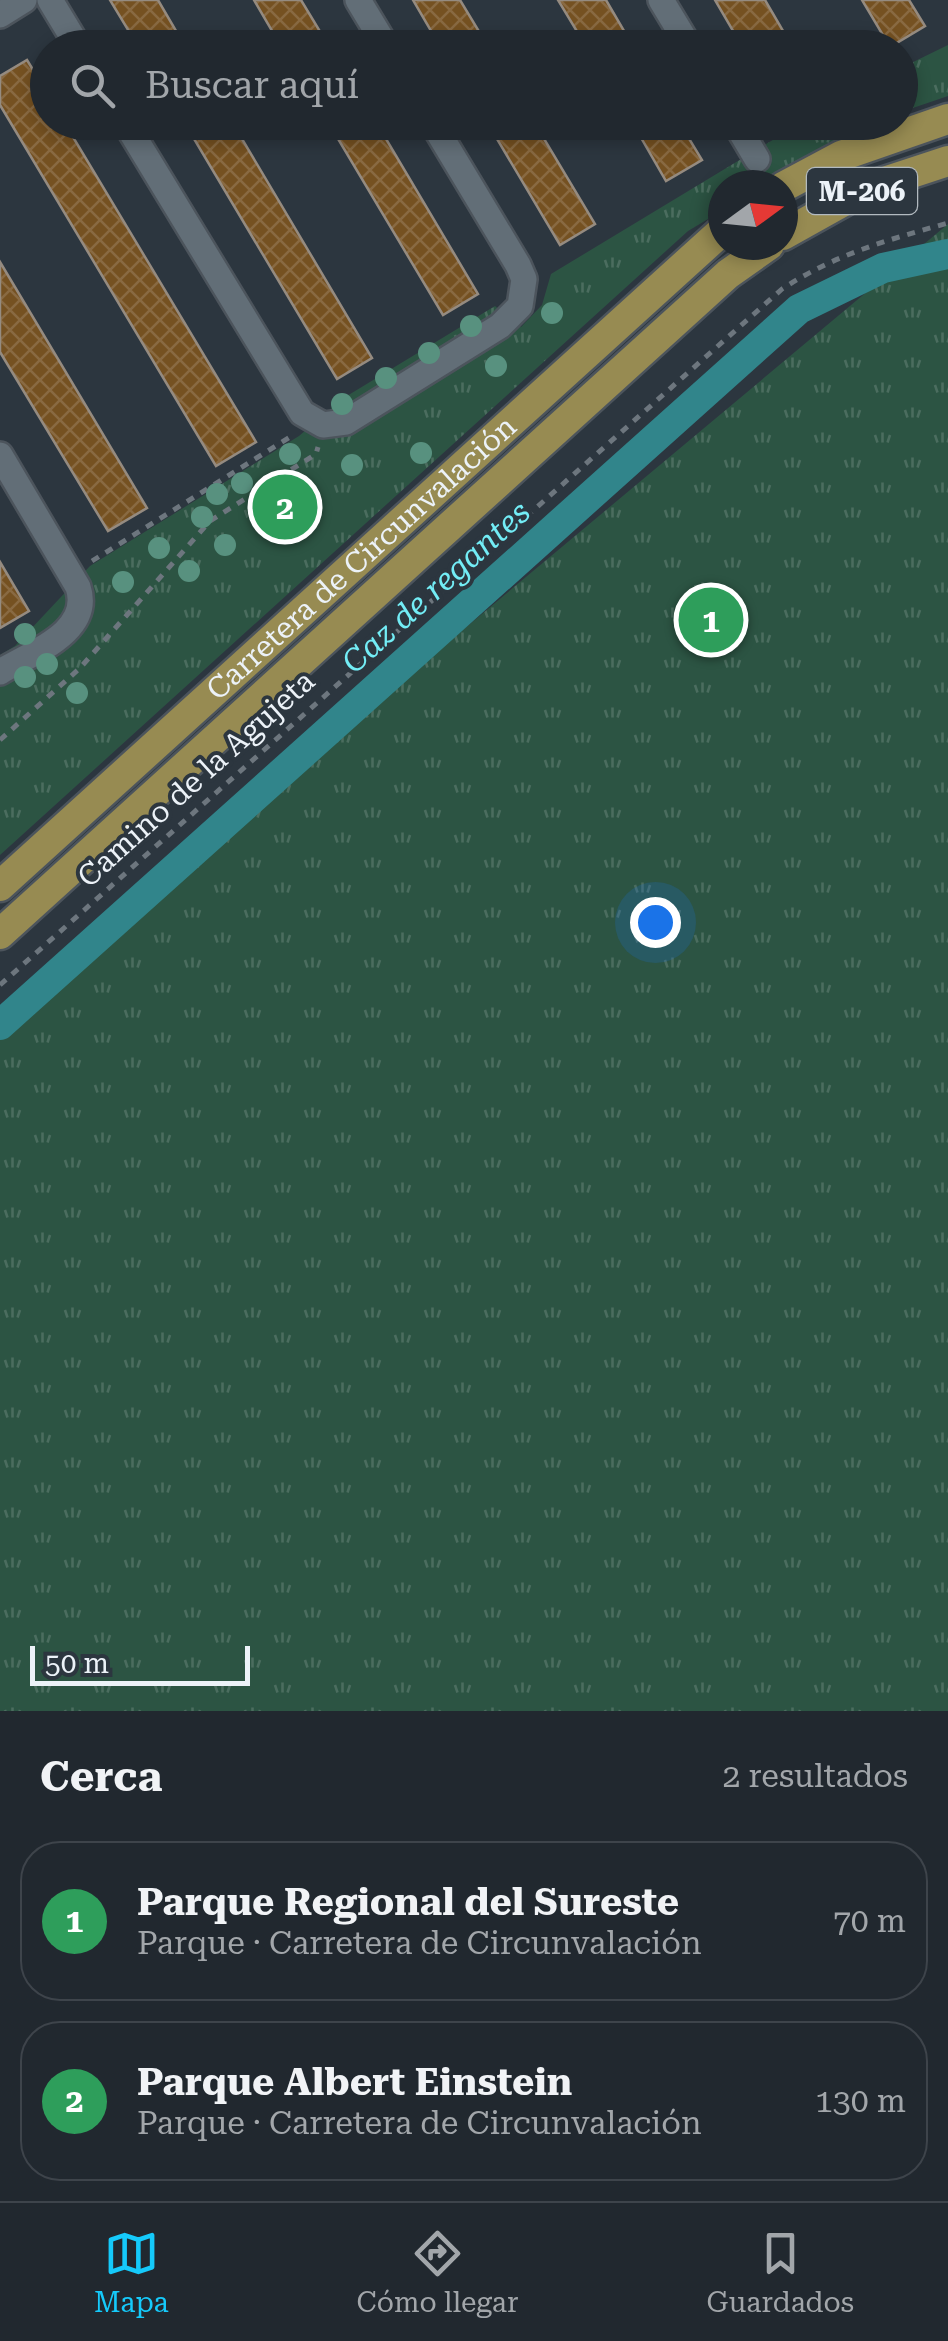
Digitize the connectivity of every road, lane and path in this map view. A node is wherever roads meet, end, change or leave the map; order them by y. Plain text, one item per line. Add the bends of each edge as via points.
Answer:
1 (24, 0) edge
2 (50, 0) edge
3 (358, 0) edge
4 (662, 0) edge
5 (0, 14) edge
6 (68, 30) edge
7 (376, 30) edge
8 (680, 30) edge
9 (948, 120) edge
10 (918, 130) edge
11 (136, 140) edge
12 (443, 140) edge
13 (746, 140) edge
14 (888, 140) edge
15 (758, 159) dead end
16 (948, 160) edge
17 (798, 179) edge
18 (948, 223) edge
19 (798, 227) edge
20 (708, 244) edge
21 (748, 260) edge
22 (295, 434) dead end
23 (318, 443) dead end
24 (0, 456) edge
25 (85, 565) dead end
26 (0, 672) edge
27 (0, 740) edge
28 (0, 886) edge
29 (0, 934) edge
30 (0, 985) edge

1 - 5 street
2 - 6 street
3 - 7 street
4 - 8 street
9 - 10 main road, M-206
11 - 12 street via 302,413 323,425 346,422 500,326 524,293 518,265
13 - 15 street
14 - 17 main road, M-206
16 - 19 main road, M-206 via 869,187
18 - 30 path, Camino de la Agujeta via 861,248 782,289
20 - 28 main road, Carretera de Circunvalación
21 - 29 main road, Carretera de Circunvalación
22 - 25 path
23 - 27 path via 316,454 298,468 210,522 80,668
24 - 26 street via 82,600 74,625

